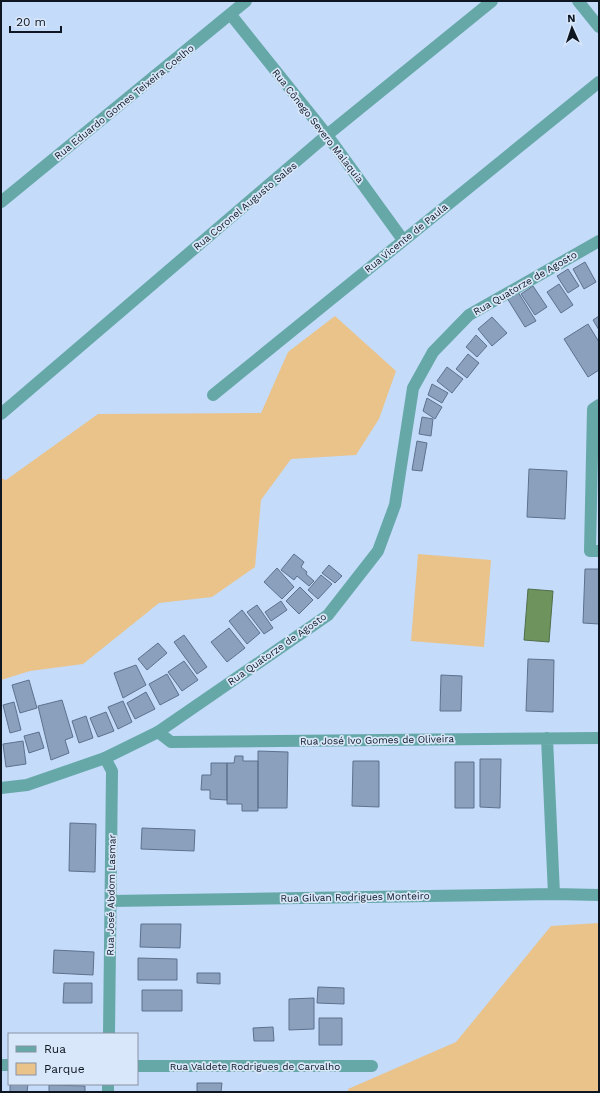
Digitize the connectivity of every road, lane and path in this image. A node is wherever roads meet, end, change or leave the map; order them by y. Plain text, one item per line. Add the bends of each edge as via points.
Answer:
1 (246, 1) edge
2 (492, 1) edge
3 (578, 1) edge
4 (231, 15) junction
5 (599, 27) edge
6 (599, 82) edge
7 (328, 135) junction
8 (1, 202) edge
9 (403, 240) junction
10 (599, 241) edge
11 (213, 395) dead end
12 (599, 405) edge
13 (1, 414) edge
14 (595, 551) edge
15 (158, 732) junction
16 (547, 738) junction
17 (599, 738) edge
18 (105, 758) junction
19 (1, 788) edge
20 (554, 894) junction
21 (599, 895) edge
22 (111, 901) junction
23 (109, 1033) edge
24 (138, 1066) edge
25 (372, 1066) dead end

1 - 4 street, Rua Eduardo Gomes Teixeira Coelho
2 - 7 street, Rua Coronel Augusto Sales
3 - 5 street
4 - 7 street, Rua Cônego Severo Malaquia
4 - 8 street, Rua Eduardo Gomes Teixeira Coelho
6 - 9 street, Rua Vicente de Paula
7 - 9 street, Rua Cônego Severo Malaquia
7 - 13 street, Rua Coronel Augusto Sales
9 - 11 street, Rua Vicente de Paula
10 - 15 street, Rua Quatorze de Agosto via 469,315 433,352 413,388 395,505 378,551 328,615
12 - 14 street via 593,409
15 - 16 street, Rua José Ivo Gomes de Oliveira via 171,742
15 - 18 street, Rua Quatorze de Agosto
16 - 17 street, Rua José Ivo Gomes de Oliveira
16 - 20 street
18 - 19 street, Rua Quatorze de Agosto via 27,785
18 - 22 street, Rua José Abdom Lasmar via 112,771
20 - 21 street, Rua Gilvan Rodrigues Monteiro
20 - 22 street, Rua Gilvan Rodrigues Monteiro
22 - 23 street, Rua José Abdom Lasmar
24 - 25 street, Rua Valdete Rodrigues de Carvalho

